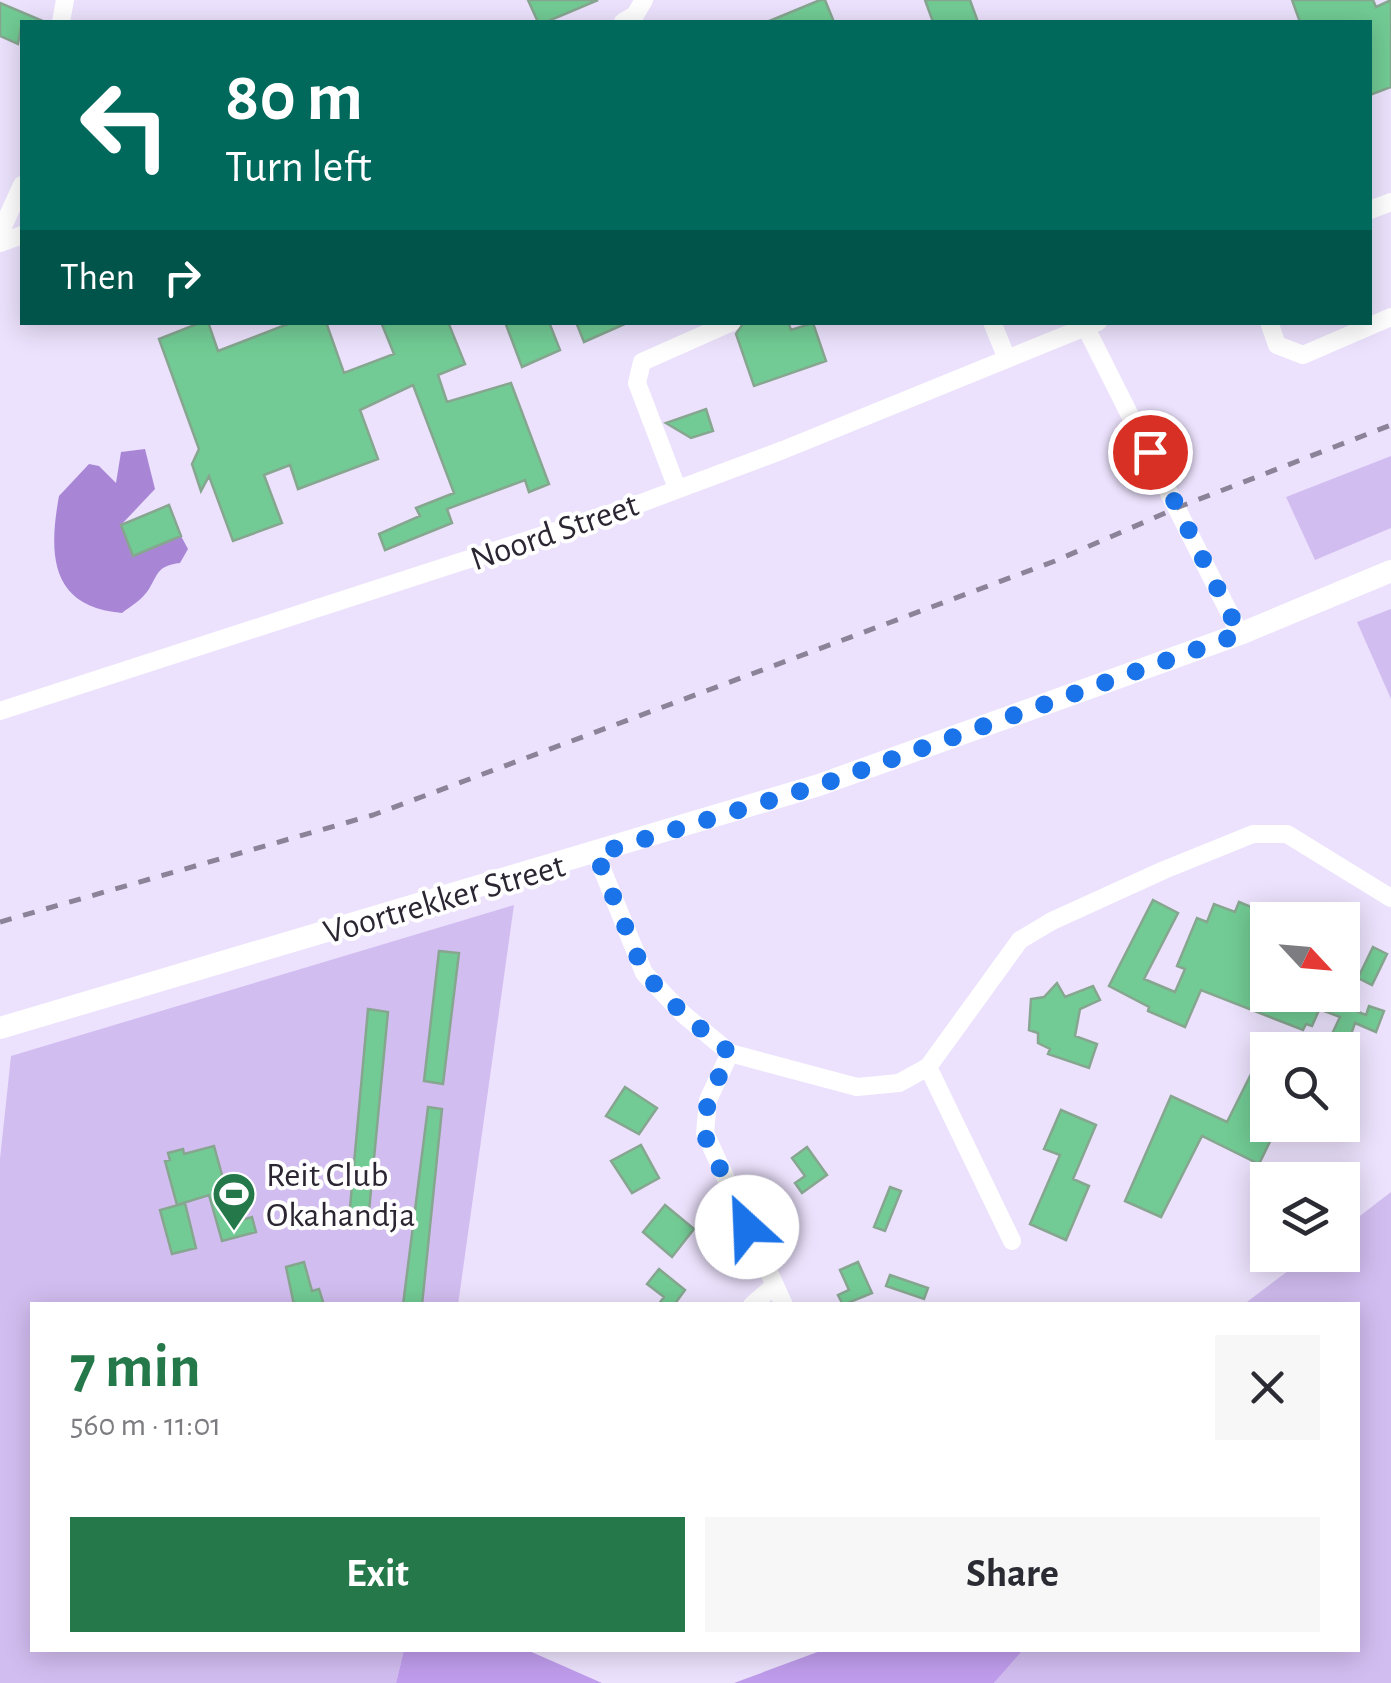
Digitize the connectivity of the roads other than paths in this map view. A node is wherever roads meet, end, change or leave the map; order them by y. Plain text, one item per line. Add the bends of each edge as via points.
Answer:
1 (644, 0) edge
2 (626, 20) edge
3 (20, 189) edge
4 (0, 234) edge
5 (1391, 317) edge
6 (725, 325) edge
7 (993, 325) edge
8 (1092, 325) edge
9 (1270, 325) edge
10 (1007, 360) junction
11 (677, 488) junction
12 (1391, 571) edge
13 (1240, 634) junction
14 (0, 711) edge
15 (596, 854) junction
16 (1391, 898) edge
17 (0, 1028) edge
18 (730, 1053) junction
19 (928, 1068) junction
20 (1012, 1241) dead end
21 (774, 1285) junction
22 (755, 1302) edge
23 (782, 1302) edge

1 - 2 street
3 - 4 street
5 - 9 street via 1302,355 1277,345
6 - 11 street via 642,362 638,372
7 - 10 street
8 - 10 street, Noord Street
8 - 13 street
10 - 11 street, Noord Street
11 - 14 street, Noord Street
12 - 13 main road, Voortrekker Street
13 - 15 main road, Voortrekker Street via 820,785
15 - 17 main road, Voortrekker Street
15 - 18 street via 644,973
16 - 19 street via 1287,834 1252,834 1020,940
18 - 19 street via 857,1087 899,1084
18 - 21 street via 708,1100 704,1134
19 - 20 street
21 - 22 street
21 - 23 street

